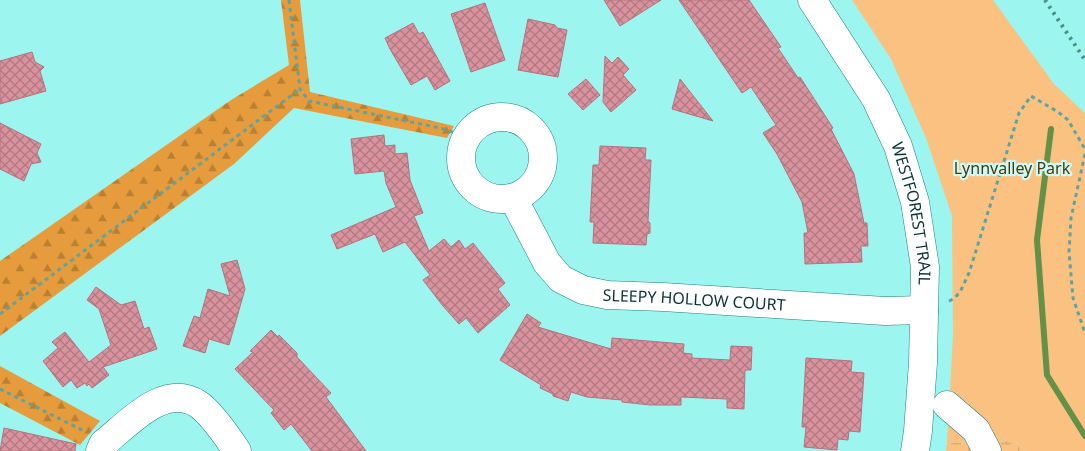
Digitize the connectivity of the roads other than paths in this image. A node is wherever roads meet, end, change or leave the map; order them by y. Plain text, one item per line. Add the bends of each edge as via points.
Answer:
1 (812, 0) edge
2 (513, 198) junction
3 (924, 310) junction
4 (947, 406) dead end
5 (101, 447) edge
6 (237, 451) edge
7 (915, 451) edge
8 (987, 451) edge

1 - 3 street, WESTFOREST TRAIL via 876,99 898,146 920,230 925,267
2 - 2 street via 499,200 486,196 474,188 461,164 467,136 482,123 500,117 514,118 526,124 541,145 541,172 535,184
2 - 3 street, SLEEPY HOLLOW COURT via 547,263 561,279 583,290 607,295 885,311
3 - 7 street, WESTFOREST TRAIL
4 - 8 street via 976,430
5 - 6 street via 144,411 163,399 179,397 198,404

